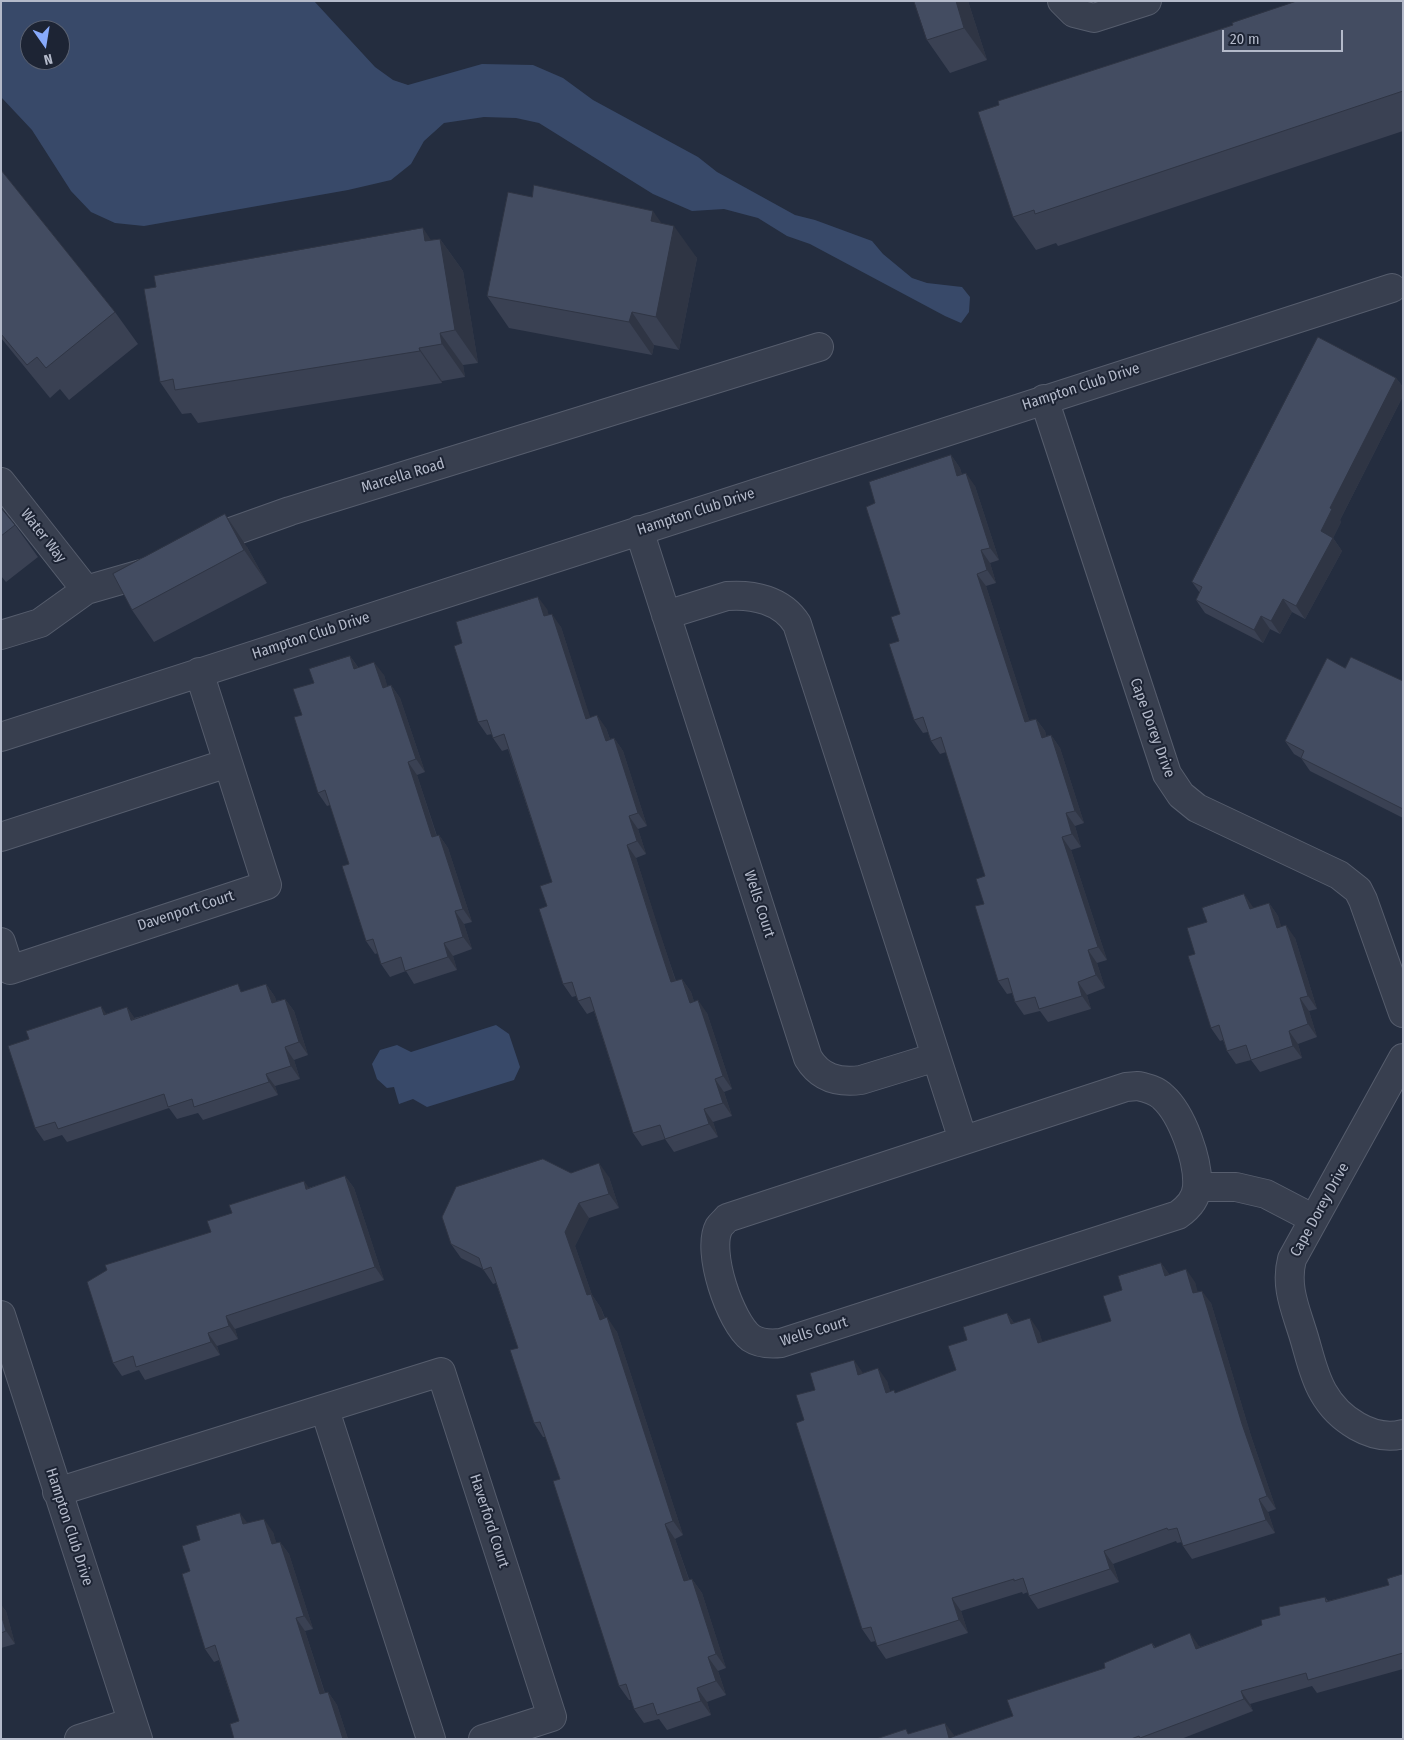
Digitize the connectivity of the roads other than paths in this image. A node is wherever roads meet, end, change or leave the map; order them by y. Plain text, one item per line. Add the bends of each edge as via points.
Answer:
1 (1062, 1) edge
2 (1147, 1) edge
3 (1392, 288) dead end
4 (819, 347) dead end
5 (1044, 399) junction
6 (1, 482) edge
7 (640, 530) junction
8 (86, 590) junction
9 (666, 615) junction
10 (1, 635) edge
11 (199, 672) junction
12 (1, 737) edge
13 (228, 763) junction
14 (1, 837) edge
15 (1, 942) edge
16 (1403, 1013) edge
17 (936, 1057) junction
18 (1403, 1058) edge
19 (963, 1140) junction
20 (1197, 1187) junction
21 (1314, 1219) junction
22 (1, 1315) edge
23 (325, 1410) junction
24 (1403, 1434) edge
25 (57, 1492) junction
26 (135, 1730) edge
27 (79, 1739) edge
28 (431, 1739) edge
29 (483, 1739) edge

1 - 2 street via 1074,13 1094,18
3 - 5 street, Hampton Club Drive
4 - 8 street, Marcella Road via 290,511 217,537 148,573
5 - 7 street, Hampton Club Drive
5 - 16 street, Cape Dorey Drive via 1167,774 1181,795 1197,808 1339,875 1358,890 1369,912
6 - 8 street, Water Way
7 - 9 street, Wells Court
7 - 11 street, Hampton Club Drive
8 - 10 street, Marcella Road via 40,623
9 - 17 street via 737,595 778,604 791,614 797,624
9 - 17 street, Wells Court via 808,1058 814,1068 835,1080 861,1080
11 - 12 street, Hampton Club Drive
11 - 13 street, Davenport Court
13 - 14 street
13 - 15 street, Davenport Court via 267,885 10,970
17 - 19 street
18 - 21 street, Cape Dorey Drive
19 - 20 street, Wells Court via 1126,1087 1138,1086 1161,1095 1178,1116 1191,1153
19 - 20 street, Wells Court via 727,1218 719,1226 716,1256 728,1301 744,1332 763,1343 781,1343 800,1337 1169,1218 1191,1205
20 - 21 street via 1236,1187 1260,1192
21 - 24 street, Cape Dorey Drive via 1292,1259 1288,1280 1316,1376 1332,1405 1355,1425 1384,1436
22 - 25 street, Hampton Club Drive
23 - 25 street, Haverford Court
23 - 28 street
23 - 29 street, Haverford Court via 441,1372 552,1717
25 - 26 street, Hampton Club Drive
26 - 27 street

